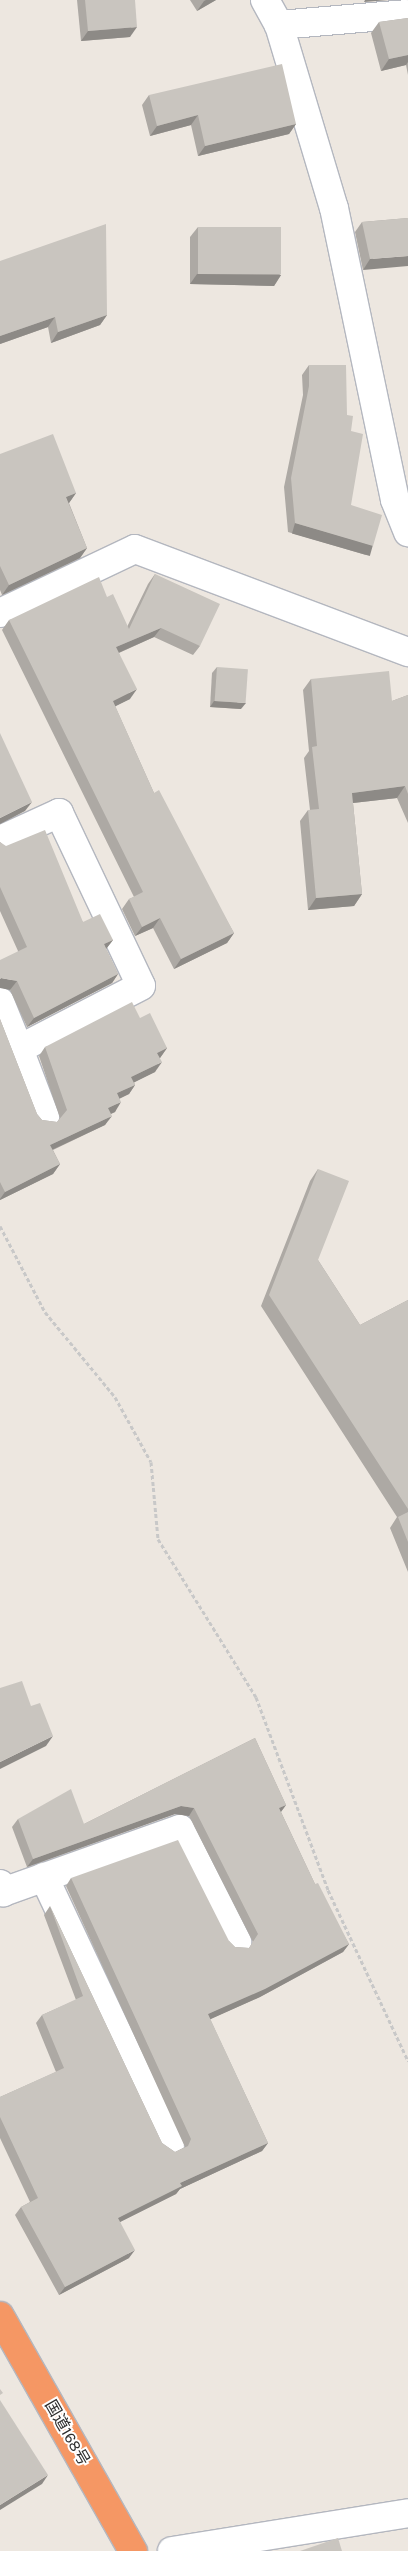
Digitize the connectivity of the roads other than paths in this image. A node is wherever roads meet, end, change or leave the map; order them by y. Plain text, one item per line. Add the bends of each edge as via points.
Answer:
1 (265, 0) edge
2 (408, 14) edge
3 (279, 25) junction
4 (408, 533) edge
5 (0, 614) edge
6 (408, 652) edge
7 (0, 840) edge
8 (0, 1002) edge
9 (19, 1049) junction
10 (46, 1117) dead end
11 (44, 1877) junction
12 (0, 1884) edge
13 (237, 1942) dead end
14 (170, 2144) dead end
15 (0, 2316) edge
16 (408, 2512) edge
17 (133, 2551) edge
18 (172, 2551) edge

1 - 3 street
2 - 3 street
3 - 4 street via 334,208 395,500
5 - 6 street via 135,549
7 - 9 street via 59,813 141,986
8 - 9 street
9 - 10 street
11 - 12 street via 2,1892
11 - 13 street via 180,1829
11 - 14 street
15 - 17 highway, 国道168号
16 - 18 street

